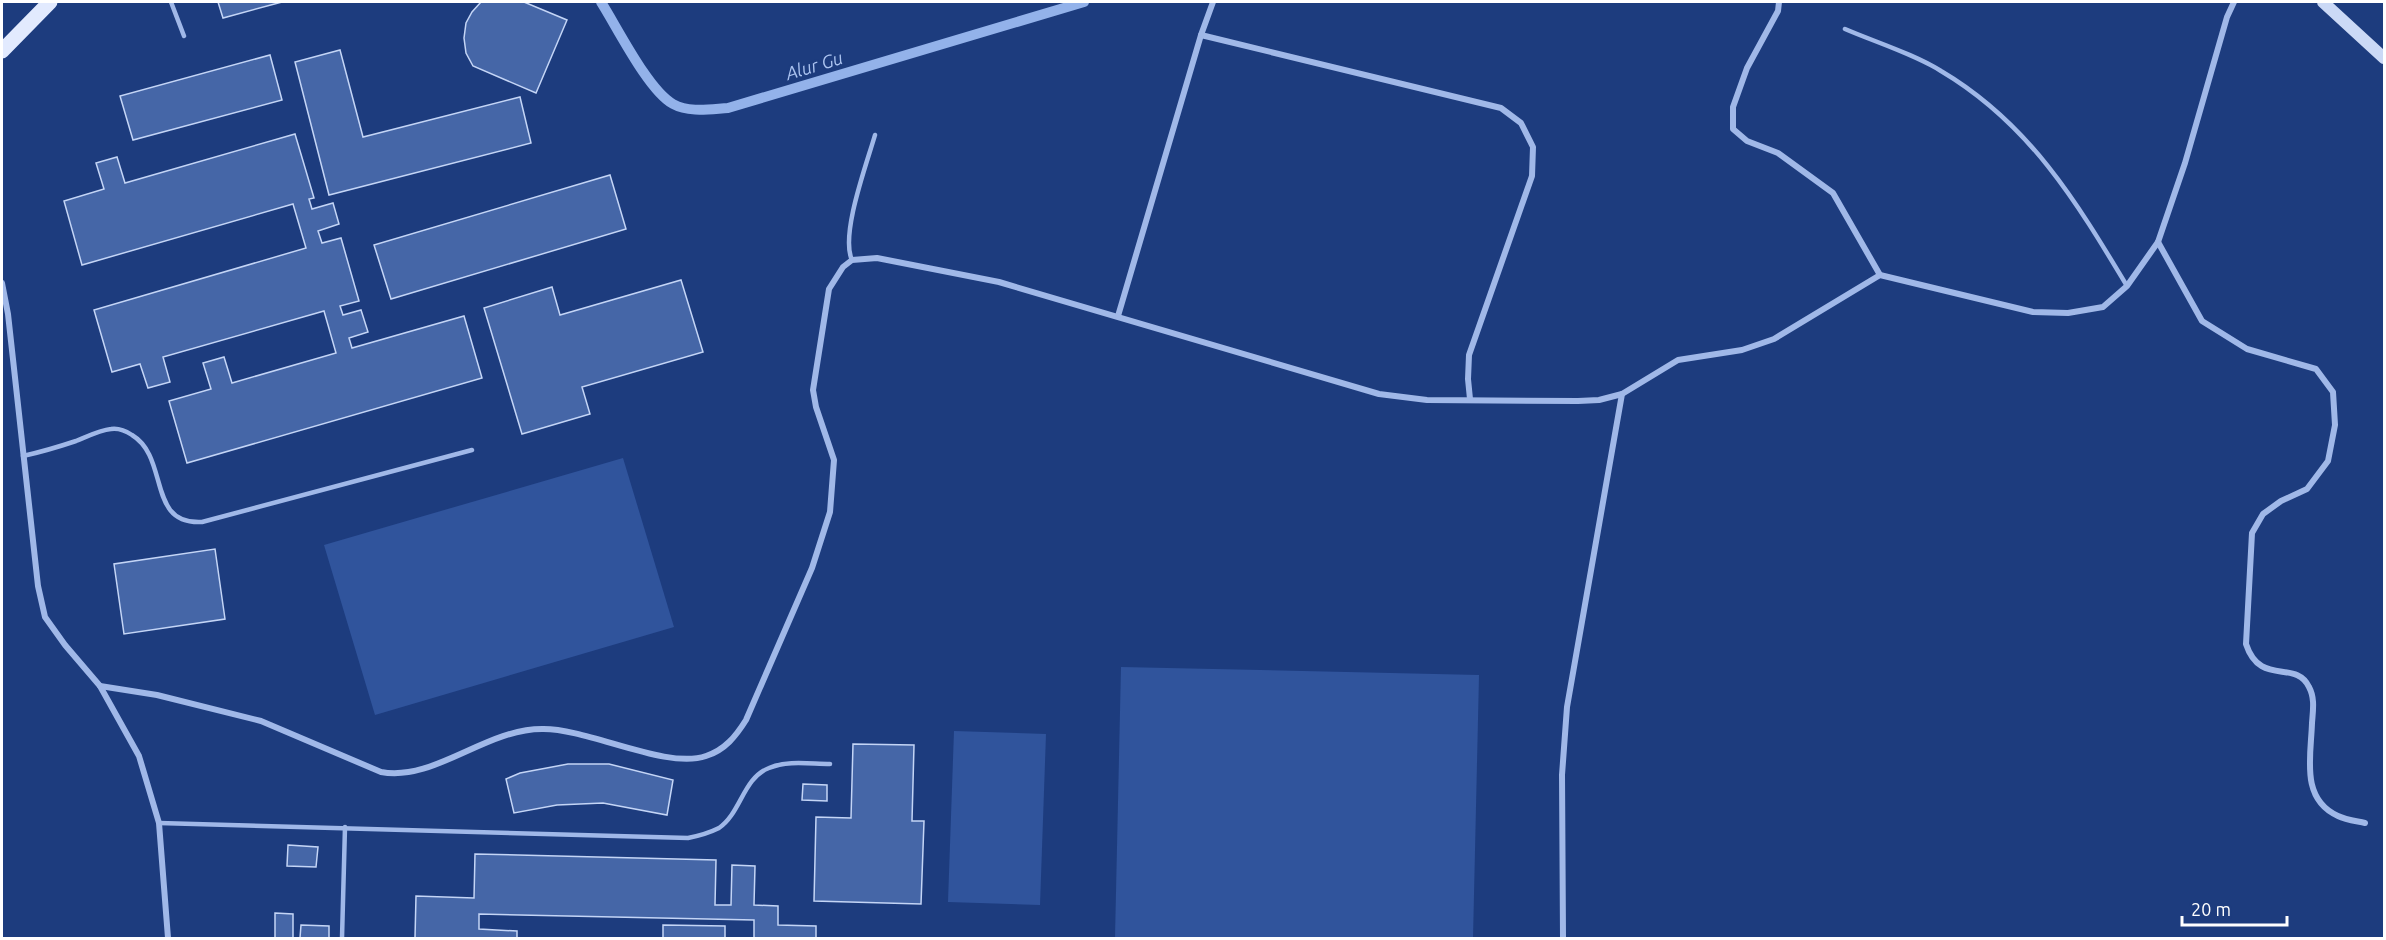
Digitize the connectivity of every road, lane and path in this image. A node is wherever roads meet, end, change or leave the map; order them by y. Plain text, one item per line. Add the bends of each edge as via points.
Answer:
1 (50, 2) edge
2 (171, 2) edge
3 (1213, 2) edge
4 (1779, 2) edge
5 (2234, 2) edge
6 (2323, 2) edge
7 (1845, 29) dead end
8 (184, 36) dead end
9 (1201, 36) junction
10 (2, 51) edge
11 (2385, 58) edge
12 (875, 135) dead end
13 (2158, 242) junction
14 (852, 260) junction
15 (1880, 275) junction
16 (2, 283) edge
17 (2127, 286) junction
18 (1118, 316) junction
19 (1622, 394) junction
20 (1470, 399) junction
21 (472, 450) dead end
22 (23, 456) junction
23 (100, 686) junction
24 (830, 764) dead end
25 (159, 823) junction
26 (2365, 823) dead end
27 (345, 827) junction
28 (168, 939) edge
29 (342, 939) edge
30 (1563, 939) edge

1 - 10 main road
2 - 8 lane
3 - 9 street
4 - 15 street via 1778,11 1747,68 1733,107 1733,129 1748,141 1778,153 1833,192
5 - 13 street
6 - 11 main road
7 - 17 lane via 1940,70 1992,106 2036,150 2084,214
9 - 18 street
9 - 20 street via 1501,108 1521,123 1533,147 1532,176 1469,355
12 - 14 lane via 849,228 848,252
13 - 17 street
13 - 26 street via 2202,321 2247,349 2316,369 2333,392 2335,425 2328,460 2307,489 2263,514 2252,533 2246,644 2251,657 2262,667 2296,674 2309,685 2313,700 2309,782 2318,801 2337,816
14 - 18 street via 877,258 999,282
14 - 23 street via 829,289 813,390 834,460 824,536 746,720 736,737 722,748 689,759 558,729 539,729 514,732 425,768 397,775 381,772 261,721 157,694
15 - 17 street via 2032,312 2068,313 2103,307
15 - 19 street via 1774,339 1742,350 1678,360
16 - 22 street
18 - 20 street via 1379,394 1427,400
19 - 20 street via 1578,401
19 - 30 street via 1567,707 1562,776
21 - 22 lane via 187,523 175,517 164,502 152,459 141,440 125,430 110,429
22 - 23 street via 45,616
23 - 25 street via 139,756
24 - 27 lane via 787,763 767,768 754,777 721,827 688,838
25 - 27 lane
25 - 28 street
27 - 29 lane

